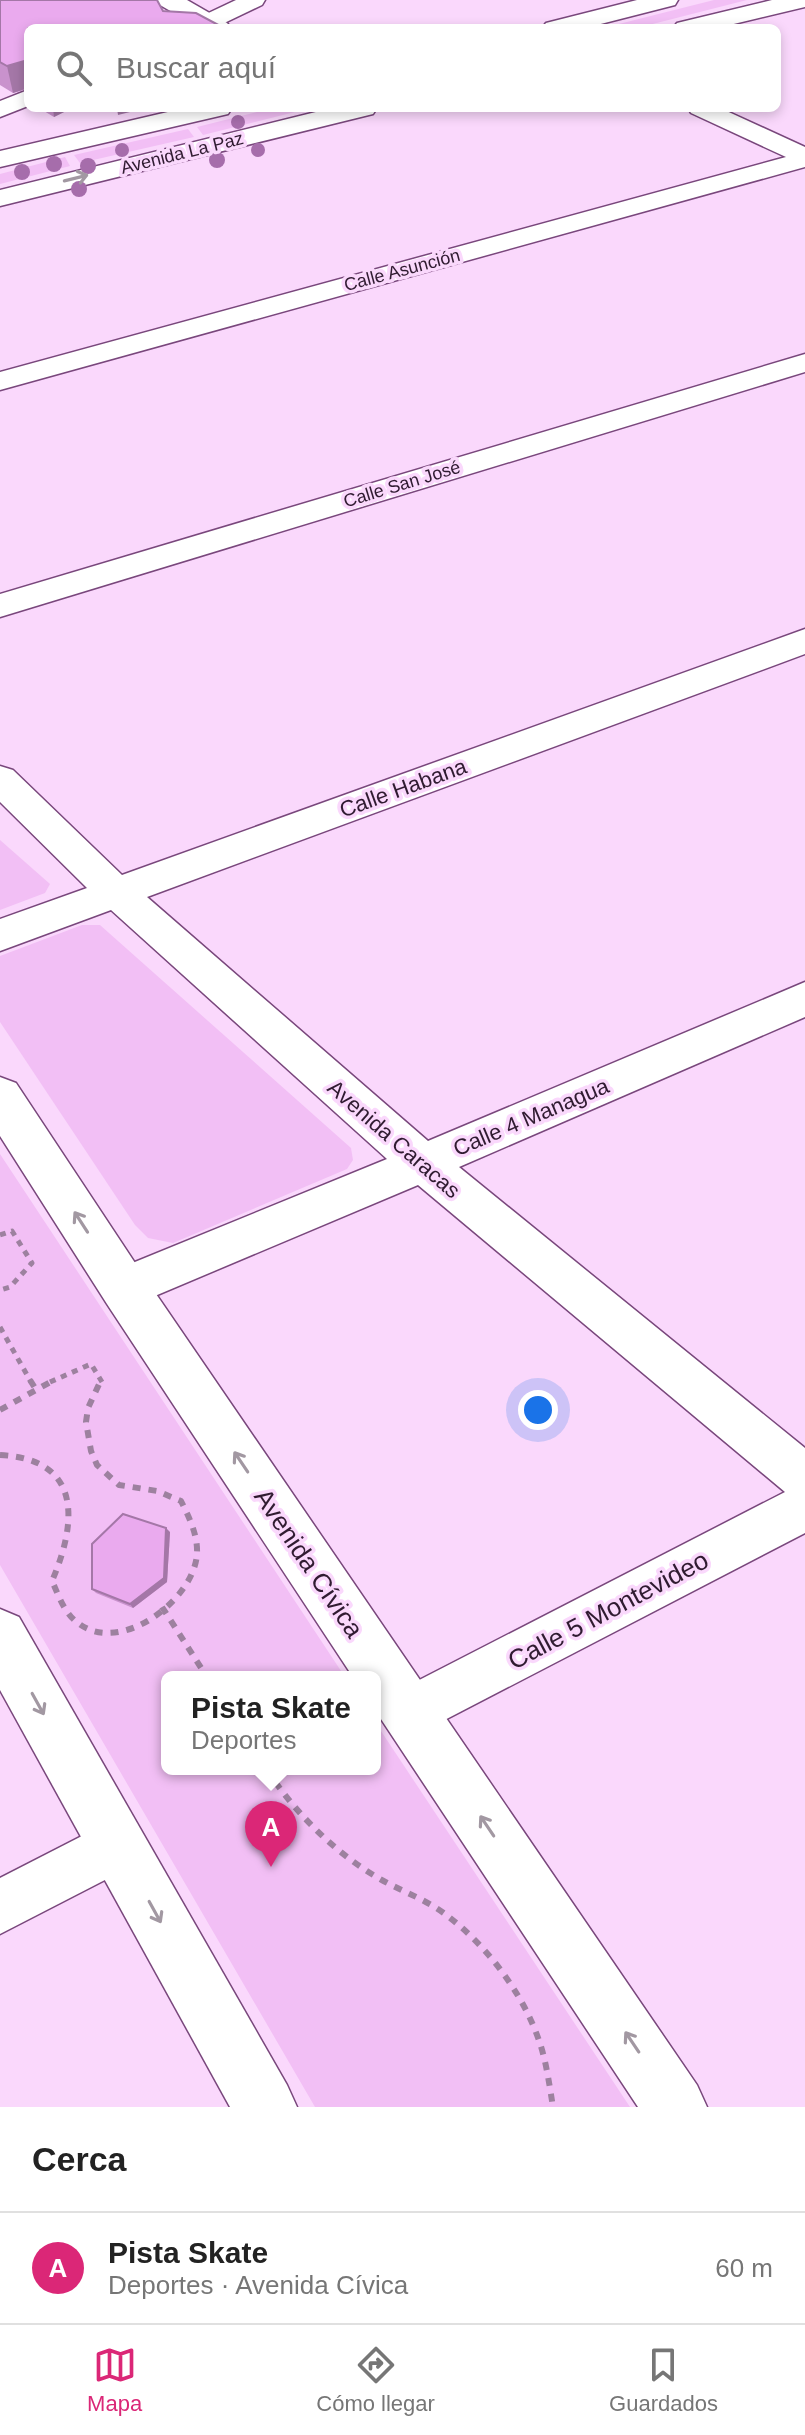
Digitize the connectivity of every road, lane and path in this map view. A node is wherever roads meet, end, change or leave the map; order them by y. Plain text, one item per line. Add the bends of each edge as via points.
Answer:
1 (169, 0) edge
2 (254, 0) edge
3 (666, 0) edge
4 (801, 2) edge
5 (208, 22) edge
6 (571, 24) edge
7 (704, 24) edge
8 (24, 99) edge
9 (0, 110) edge
10 (202, 112) edge
11 (345, 112) edge
12 (708, 112) edge
13 (805, 158) edge
14 (0, 159) edge
15 (0, 198) edge
16 (805, 363) edge
17 (0, 381) edge
18 (0, 606) edge
19 (805, 641) edge
20 (0, 780) edge
21 (114, 894) junction
22 (0, 935) edge
23 (805, 999) edge
24 (0, 1097) edge
25 (421, 1164) junction
26 (0, 1235) edge
27 (124, 1288) junction
28 (0, 1290) edge
29 (0, 1327) edge
30 (35, 1388) junction
31 (0, 1410) edge
32 (0, 1455) edge
33 (805, 1478) edge
34 (805, 1507) edge
35 (161, 1607) junction
36 (0, 1636) edge
37 (203, 1671) edge
38 (410, 1712) junction
39 (270, 1775) edge
40 (117, 1845) junction
41 (0, 1907) edge
42 (265, 2107) edge
43 (553, 2107) edge
44 (675, 2107) edge

1 - 5 main road
2 - 5 street
3 - 6 main road
4 - 7 main road
8 - 9 street
10 - 14 main road, Avenida La Paz
15 -> 11 main road, Avenida La Paz
12 - 13 street
13 - 17 street, Calle Asunción
16 - 18 street, Calle San José
19 - 21 street, Calle Habana
20 - 21 street, Avenida Caracas
21 - 22 street, Calle Habana
21 - 25 street, Avenida Caracas
23 - 25 street, Calle 4 Managua
27 -> 24 main road, Avenida Cívica
25 - 27 street, Calle 4 Managua
25 - 33 street, Avenida Caracas
26 - 28 path via 12,1231 32,1263 10,1287
38 -> 27 main road, Avenida Cívica
29 - 30 path
30 - 31 path
30 - 35 path via 91,1364 102,1381 85,1415 87,1443 103,1473 122,1487 157,1491 181,1501 196,1530 196,1565 184,1590
32 - 35 path via 26,1458 52,1471 66,1487 71,1514 66,1549 52,1581 72,1619 100,1635 120,1634
34 - 38 street, Calle 5 Montevideo
35 - 37 path
36 -> 40 main road
44 -> 38 main road, Avenida Cívica
39 - 43 path via 321,1835 373,1875 444,1913 478,1941 543,2049
40 - 41 street
40 -> 42 main road

